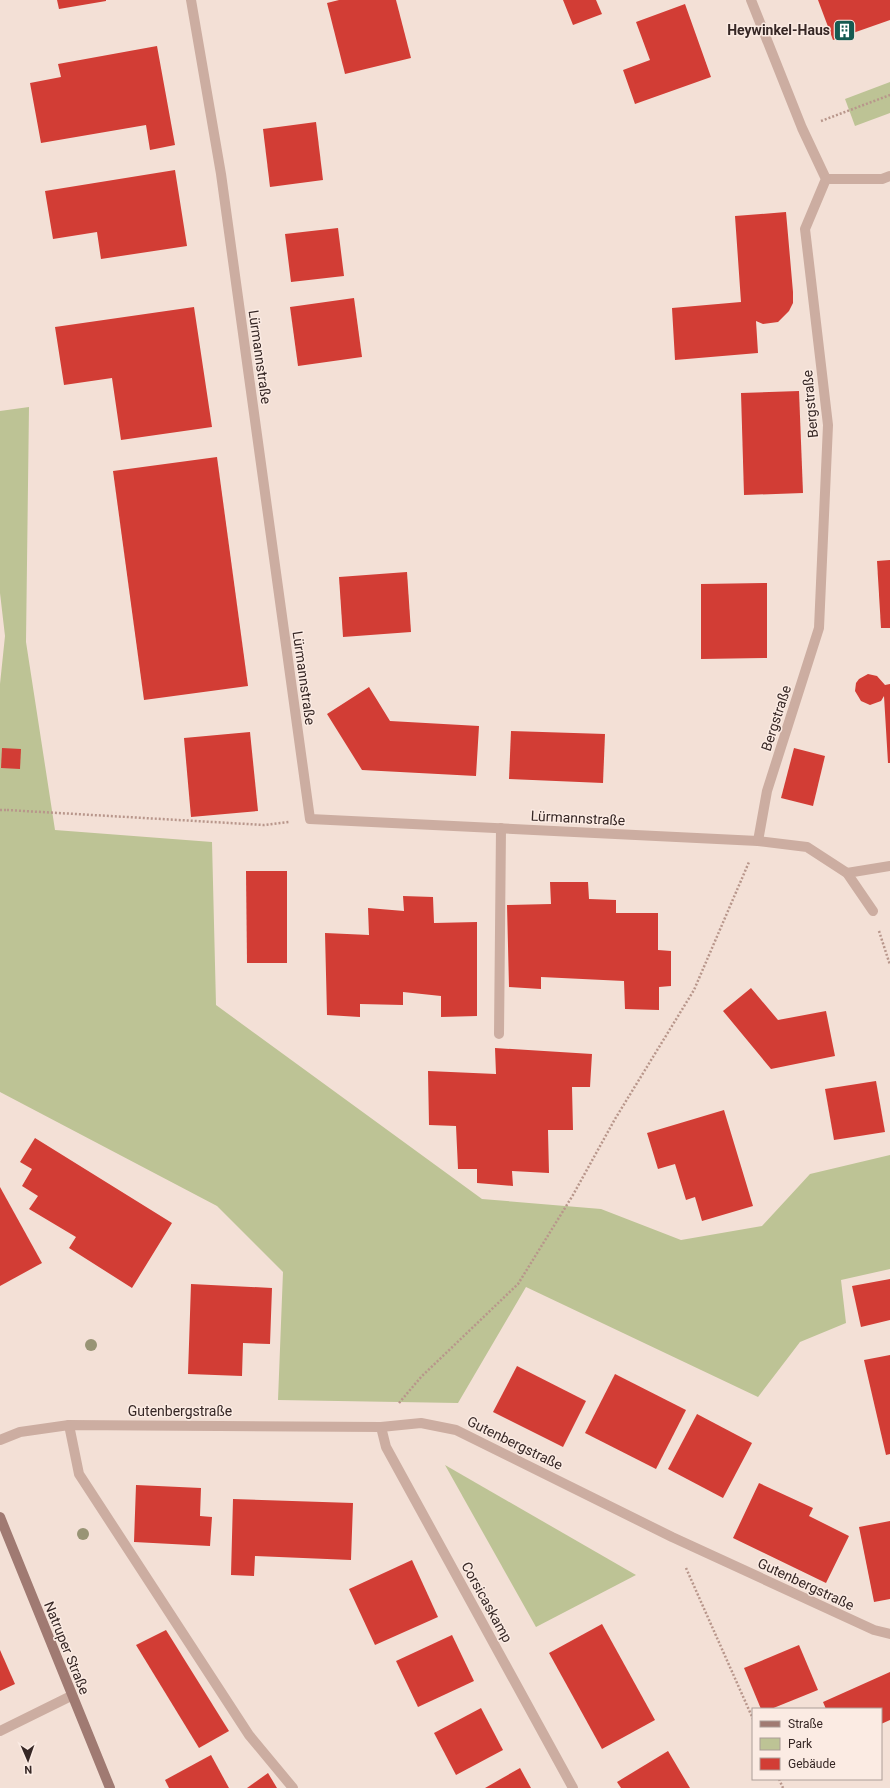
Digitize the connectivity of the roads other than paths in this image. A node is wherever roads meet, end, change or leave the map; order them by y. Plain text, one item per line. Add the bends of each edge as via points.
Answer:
1 (191, 0) edge
2 (751, 0) edge
3 (890, 176) edge
4 (826, 179) junction
5 (501, 828) junction
6 (758, 841) junction
7 (890, 866) edge
8 (847, 874) junction
9 (873, 911) road end
10 (499, 1034) dead end
11 (69, 1425) junction
12 (381, 1427) junction
13 (0, 1440) edge
14 (0, 1517) edge
15 (890, 1634) edge
16 (72, 1696) junction
17 (0, 1731) edge
18 (110, 1788) edge
19 (293, 1788) edge
20 (573, 1788) edge

1 - 5 street, Lürmannstraße via 221,174 310,819
2 - 4 street via 802,128
3 - 4 street via 882,179
4 - 6 street, Bergstraße via 805,229 828,425 819,628 767,791
5 - 6 street, Lürmannstraße
5 - 10 street
6 - 8 street, Lürmannstraße via 806,847
7 - 8 street
8 - 9 street, Lürmannstraße
11 - 12 street, Gutenbergstraße
11 - 13 street, Gutenbergstraße via 20,1432
11 - 19 street via 79,1474 249,1735
12 - 15 street, Gutenbergstraße via 421,1423 456,1430 672,1537 874,1630
12 - 20 street, Corsicaskamp via 386,1447
14 - 16 main road, Natruper Straße
16 - 17 street
16 - 18 main road, Natruper Straße

